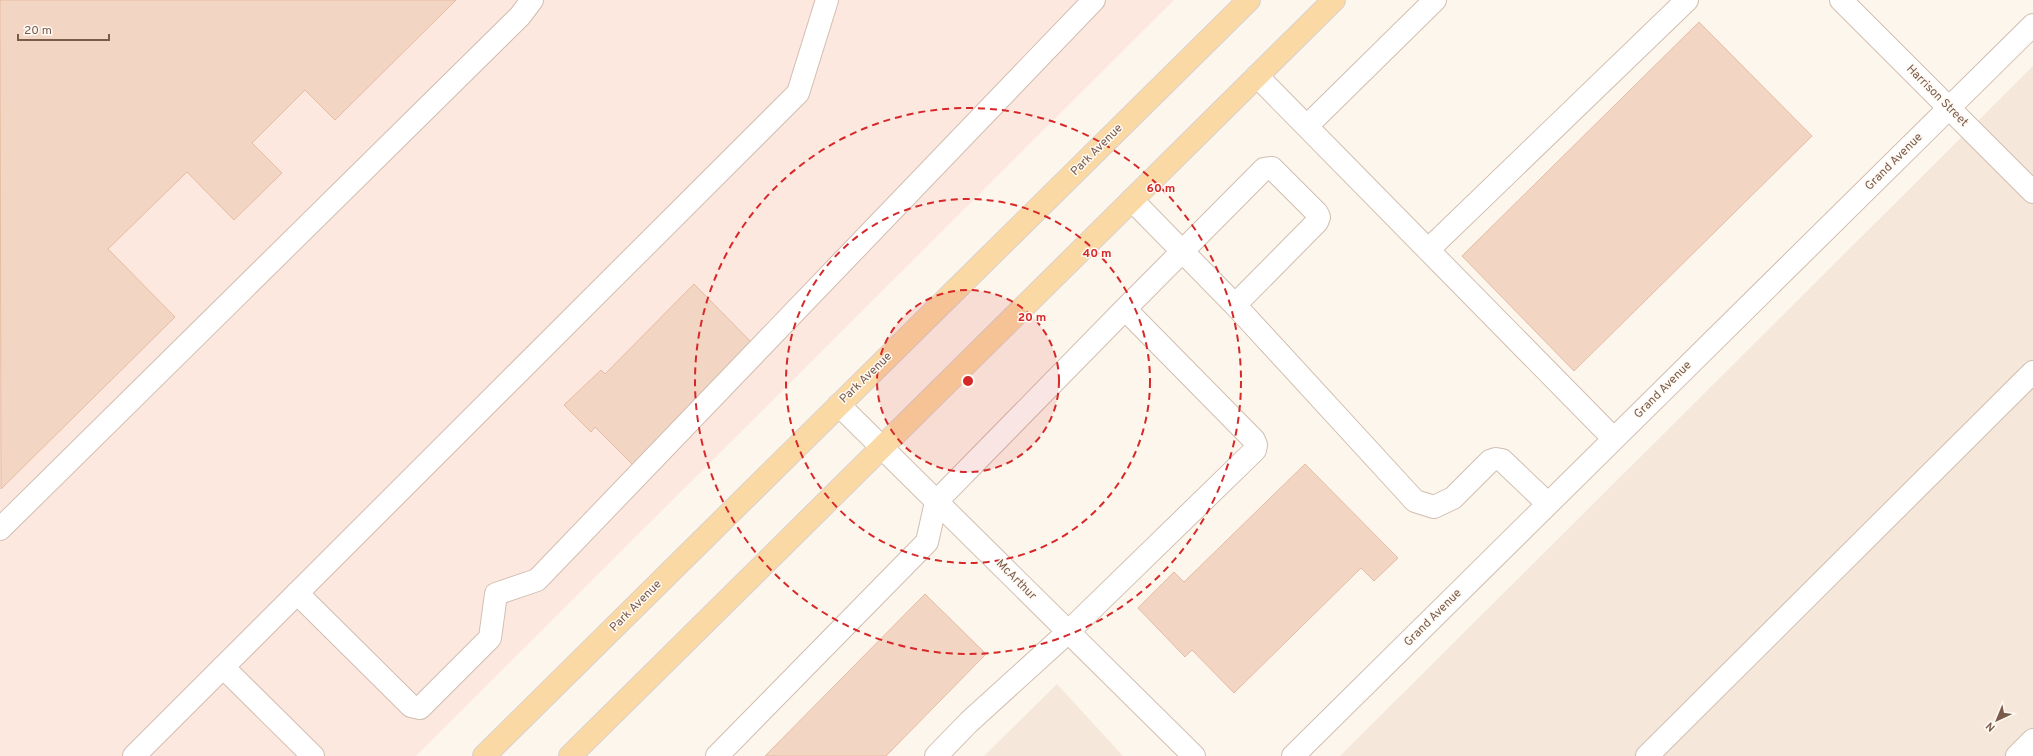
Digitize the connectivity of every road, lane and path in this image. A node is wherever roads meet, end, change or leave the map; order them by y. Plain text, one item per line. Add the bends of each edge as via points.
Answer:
1 (532, 0) edge
2 (827, 0) edge
3 (1094, 0) edge
4 (1248, 0) edge
5 (1334, 0) edge
6 (1434, 0) edge
7 (1688, 0) edge
8 (1841, 0) edge
9 (2033, 25) edge
10 (1257, 76) junction
11 (1949, 108) junction
12 (1307, 126) junction
13 (2033, 192) edge
14 (1132, 200) junction
15 (1428, 250) junction
16 (1181, 252) junction
17 (1235, 305) junction
18 (1125, 309) junction
19 (2033, 372) edge
20 (839, 404) junction
21 (1614, 439) junction
22 (881, 448) junction
23 (936, 502) junction
24 (1548, 504) junction
25 (0, 529) edge
26 (297, 593) junction
27 (1068, 632) junction
28 (223, 667) junction
29 (2033, 740) edge
30 (134, 756) edge
31 (313, 756) edge
32 (484, 756) edge
33 (570, 756) edge
34 (717, 756) edge
35 (936, 756) edge
36 (1194, 756) edge
37 (1293, 756) edge
38 (1647, 756) edge
39 (2017, 756) edge

1 - 25 street via 520,16
2 - 26 street via 798,93
3 - 26 street via 537,580 496,594 490,638 420,708 411,706
4 - 20 main road, Park Avenue
5 - 10 main road
6 - 12 street
7 - 15 street
8 - 11 street, Harrison Street
9 - 11 street, Grand Avenue
10 - 12 street
10 - 14 main road
11 - 13 street, Harrison Street
11 - 21 street, Grand Avenue
12 - 15 street
14 - 16 street
14 - 22 main road
15 - 21 street
16 - 17 street
16 - 17 street via 1264,169 1272,168 1319,217 1317,222
16 - 18 street
17 - 24 street via 1415,501 1434,507 1453,498 1490,460 1496,459 1502,460
18 - 23 street
18 - 27 street via 1254,440 1256,445 1255,450
19 - 38 street
20 - 22 street, McArthur
20 - 32 main road, Park Avenue
21 - 24 street, Grand Avenue
22 - 23 street, McArthur
22 - 33 main road
23 - 27 street, McArthur
23 - 34 street via 928,542
24 - 37 street, Grand Avenue
26 - 28 street
27 - 35 street via 969,722
27 - 36 street, McArthur
28 - 30 street
28 - 31 street
29 - 39 street

